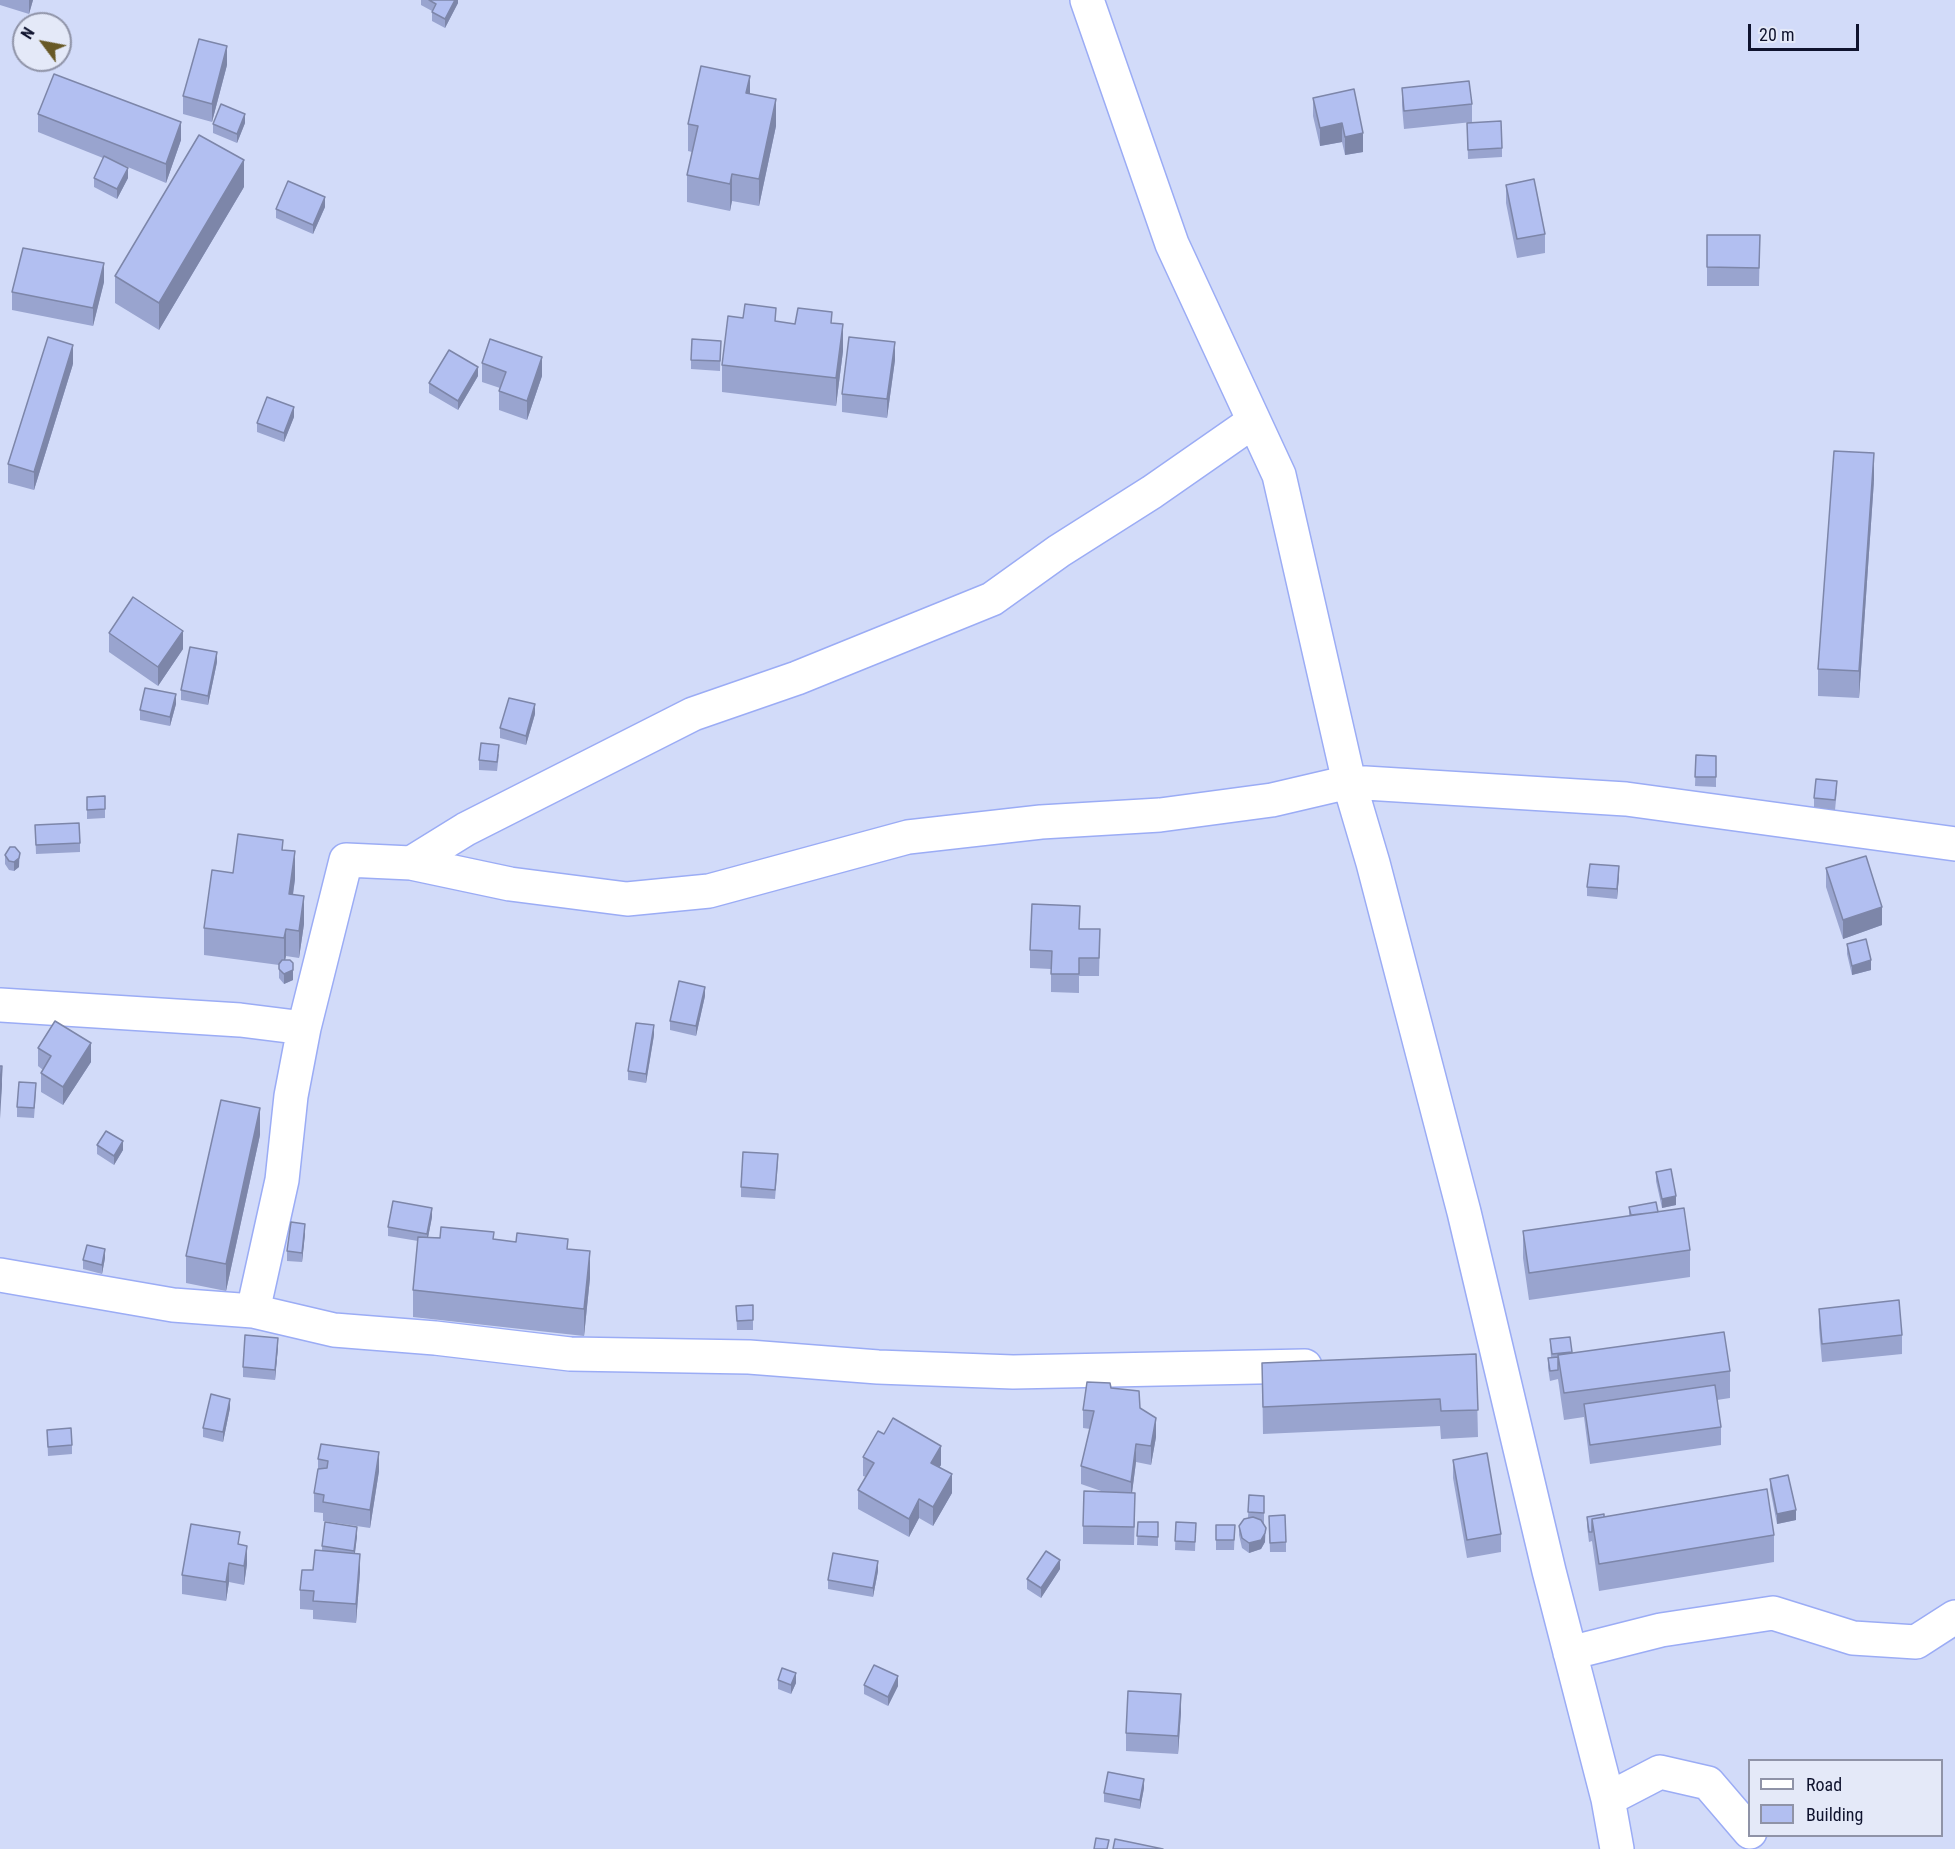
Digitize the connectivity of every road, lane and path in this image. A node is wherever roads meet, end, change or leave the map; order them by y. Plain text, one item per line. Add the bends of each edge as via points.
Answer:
1 (1088, 0) edge
2 (1254, 421) junction
3 (1349, 783) junction
4 (1955, 844) edge
5 (411, 863) junction
6 (0, 1005) edge
7 (304, 1028) junction
8 (0, 1275) edge
9 (254, 1311) junction
10 (1498, 1353) junction
11 (1463, 1356) edge
12 (1333, 1365) edge
13 (1955, 1617) edge
14 (1570, 1653) junction
15 (1608, 1799) junction
16 (1748, 1831) edge
17 (1754, 1837) edge
18 (1617, 1849) edge
19 (1764, 1849) edge

1 - 2 street via 1172,244
2 - 3 street via 1279,475
2 - 5 street via 992,599 797,678 693,714 466,829
3 - 4 street via 1626,799
3 - 5 street via 1272,800 1160,815 1041,822 908,837 709,891 627,899 510,884
3 - 10 street via 1376,874
5 - 7 street via 346,860
6 - 7 street via 240,1020
7 - 9 street via 291,1096 282,1180
8 - 9 street via 173,1305
9 - 12 street via 334,1330 570,1354 749,1357 1013,1372
10 - 11 street
10 - 14 street
13 - 14 street via 1917,1642 1853,1638 1773,1613 1661,1630
14 - 15 street
15 - 16 street via 1660,1772 1708,1784
15 - 18 street
17 - 19 street

